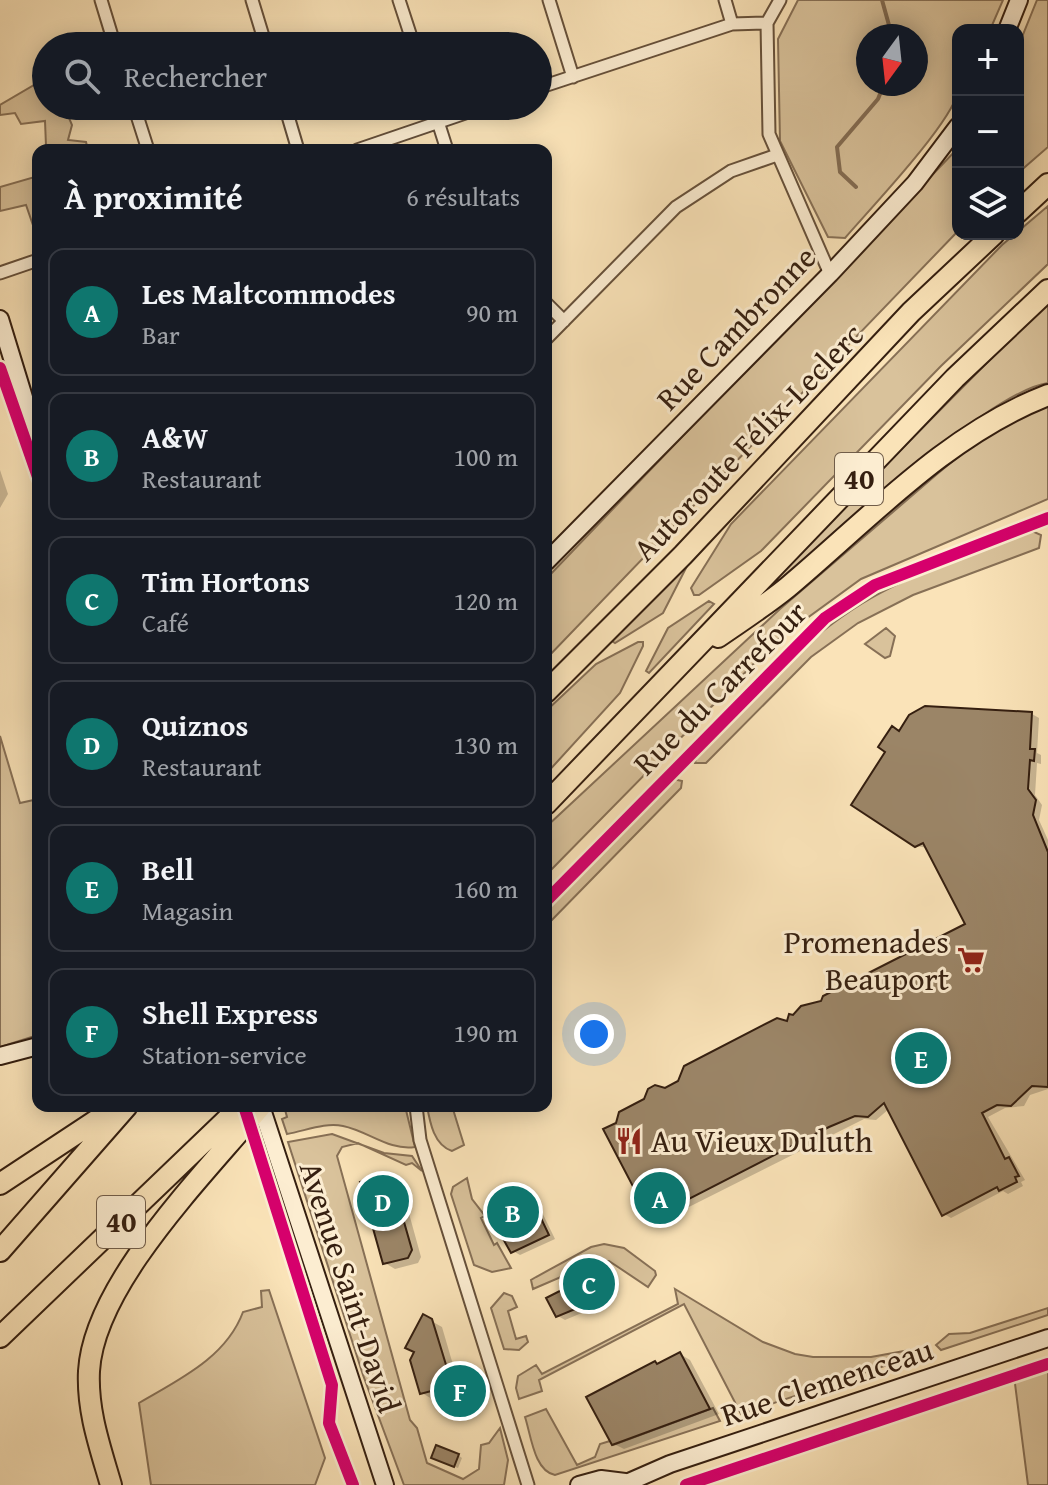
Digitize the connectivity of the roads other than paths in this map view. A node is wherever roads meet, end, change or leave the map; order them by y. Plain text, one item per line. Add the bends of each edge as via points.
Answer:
1 (101, 0) edge
2 (252, 0) edge
3 (399, 0) edge
4 (549, 0) edge
5 (725, 0) edge
6 (780, 0) edge
7 (1019, 0) edge
8 (767, 23) junction
9 (732, 24) junction
10 (1009, 24) edge
11 (111, 32) edge
12 (262, 32) edge
13 (409, 32) edge
14 (573, 77) junction
15 (552, 84) edge
16 (138, 120) edge
17 (289, 120) edge
18 (444, 120) edge
19 (438, 122) junction
20 (952, 134) edge
21 (146, 144) edge
22 (296, 144) edge
23 (374, 144) edge
24 (445, 144) edge
25 (777, 155) junction
26 (1048, 184) edge
27 (1024, 206) edge
28 (988, 240) edge
29 (32, 262) edge
30 (0, 273) edge
31 (830, 274) junction
32 (1048, 290) edge
33 (552, 309) edge
34 (0, 319) edge
35 (564, 321) junction
36 (552, 333) edge
37 (1048, 395) edge
38 (32, 423) edge
39 (1048, 518) edge
40 (552, 556) edge
41 (672, 669) junction
42 (552, 686) edge
43 (552, 798) edge
44 (552, 895) edge
45 (32, 1048) edge
46 (0, 1056) edge
47 (109, 1112) edge
48 (122, 1112) edge
49 (235, 1112) edge
50 (256, 1112) edge
51 (263, 1112) edge
52 (417, 1112) edge
53 (0, 1184) edge
54 (0, 1251) edge
55 (0, 1337) edge
56 (1048, 1338) edge
57 (624, 1483) edge
58 (111, 1485) edge
59 (385, 1485) edge
60 (528, 1485) edge
61 (579, 1485) edge

1 - 11 street
2 - 12 street
3 - 13 street
4 - 14 street
5 - 9 street
6 - 8 street
7 - 10 street
8 - 9 street
8 - 25 street via 769,134
9 - 14 street
14 - 15 street
16 - 21 street
17 - 22 street
18 - 19 street
19 - 23 street
19 - 24 street
20 - 31 street, Rue Cambronne via 915,183
25 - 31 street
25 - 35 street via 731,171 676,207
26 - 27 highway
28 - 42 highway, Autoroute Félix-Leclerc / 40 via 911,312
29 - 30 street
31 - 40 street, Rue Cambronne
32 - 41 highway, 40 via 955,378
33 - 35 street
34 - 38 street
35 - 36 street
37 - 41 highway via 943,454 784,590
39 - 44 street, Rue du Carrefour via 875,585 825,618
41 - 43 highway, 40
45 - 46 street
47 - 53 highway
48 - 54 highway, 40
49 - 55 highway, 40
50 - 58 highway via 122,1276 99,1325 89,1369 91,1414
51 - 59 street, Avenue Saint-David
52 - 60 street via 420,1140
56 - 57 street, Rue Clemenceau
57 - 61 street, Rue Clemenceau via 601,1479

